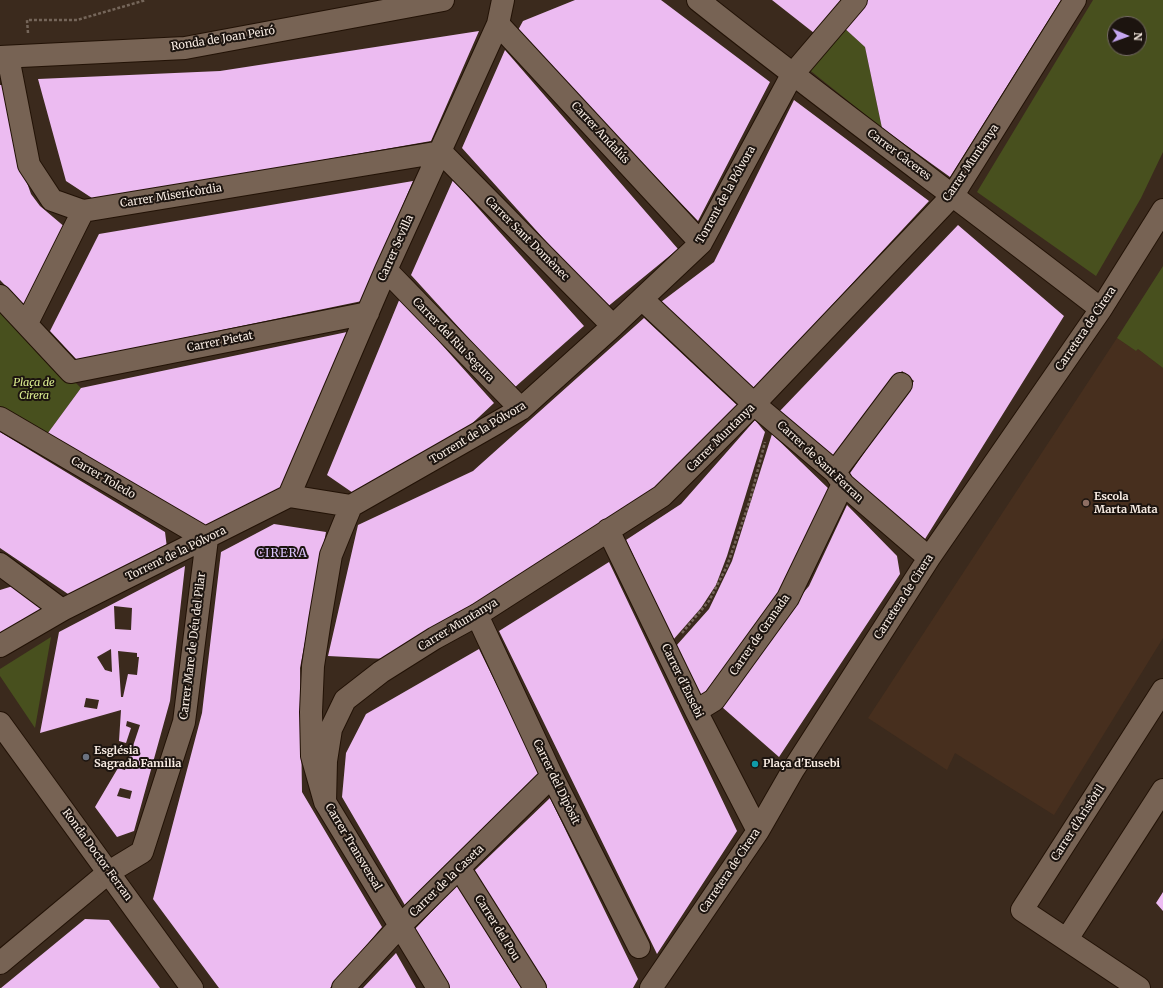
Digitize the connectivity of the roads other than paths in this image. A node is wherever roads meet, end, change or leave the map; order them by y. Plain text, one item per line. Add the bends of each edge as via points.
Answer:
1 (443, 0) edge
2 (503, 0) edge
3 (698, 0) edge
4 (856, 0) edge
5 (1075, 0) edge
6 (498, 24) junction
7 (4, 57) edge
8 (792, 75) junction
9 (441, 152) junction
10 (952, 195) junction
11 (1163, 210) edge
12 (83, 211) junction
13 (701, 243) junction
14 (386, 270) junction
15 (0, 296) edge
16 (642, 299) junction
17 (1101, 309) junction
18 (368, 313) junction
19 (27, 323) junction
20 (613, 326) junction
21 (901, 384) dead end
22 (521, 410) junction
23 (763, 410) junction
24 (0, 418) edge
25 (839, 478) junction
26 (289, 496) junction
27 (351, 506) junction
28 (608, 530) junction
29 (207, 539) junction
30 (929, 558) junction
31 (0, 564) edge
32 (62, 610) junction
33 (477, 615) junction
34 (0, 646) edge
35 (1163, 690) edge
36 (696, 711) junction
37 (0, 723) edge
38 (552, 776) junction
39 (1163, 790) edge
40 (325, 802) junction
41 (758, 831) junction
42 (460, 869) junction
43 (109, 872) junction
44 (400, 926) junction
45 (1067, 939) junction
46 (638, 947) dead end
47 (0, 963) edge
48 (192, 988) edge
49 (343, 988) edge
50 (438, 988) edge
51 (535, 988) edge
52 (651, 988) edge
53 (1139, 988) edge

1 - 7 street, Ronda de Joan Peiró via 185,48
2 - 6 street, Carrer Sevilla
3 - 8 street, Carrer Càceres
4 - 8 street, Torrent de la Pólvora
5 - 10 street, Carrer Muntanya
6 - 9 street, Carrer Sevilla
6 - 13 street, Carrer Andalús
7 - 12 street, Carrer Misericòrdia via 29,165 52,200
8 - 10 street, Carrer Càceres
8 - 13 street, Torrent de la Pólvora
9 - 12 street, Carrer Misericòrdia
9 - 14 street, Carrer Sevilla
9 - 20 street, Carrer Sant Domènec
10 - 17 street, Carrer Càceres
10 - 23 street, Carrer Muntanya
11 - 17 street, Carretera de Cirera
12 - 19 street
13 - 16 street, Torrent de la Pólvora
14 - 18 street, Carrer Sevilla
14 - 22 street, Carrer del Riu Segura
15 - 19 street
16 - 20 street, Torrent de la Pólvora
16 - 23 street, Carrer de Sant Ferran
17 - 30 street, Carretera de Cirera
18 - 19 street, Carrer Pietat via 71,372
18 - 26 street, Carrer Sevilla
20 - 22 street, Torrent de la Pólvora
21 - 25 street, Carrer de Granada
22 - 27 street, Torrent de la Pólvora
23 - 25 street, Carrer de Sant Ferran
23 - 28 street, Carrer Muntanya via 662,496
24 - 29 street, Carrer Toledo
25 - 30 street, Carrer de Sant Ferran
25 - 36 street, Carrer de Granada via 788,598 714,700
26 - 27 street
26 - 29 street, Torrent de la Pólvora
27 - 40 street, Carrer Transversal via 331,555 313,666 312,756
28 - 33 street, Carrer Muntanya
28 - 36 street, Carrer d'Eusebi
29 - 32 street, Torrent de la Pólvora
29 - 43 street, Carrer Mare de Déu del Pilar via 184,722 142,852
30 - 41 street, Carretera de Cirera via 793,770
31 - 32 street
32 - 34 street, Torrent de la Pólvora
33 - 38 street, Carrer del Dipòsit
33 - 40 street, Carrer Muntanya via 381,672 345,700 331,729 326,761
35 - 45 street, Carrer d'Aristòtil via 1022,910
36 - 41 street, Carrer d'Eusebi
37 - 43 street, Ronda Doctor Ferran
38 - 42 street, Carrer de la Caseta
38 - 46 street, Carrer del Dipòsit
39 - 45 street
40 - 44 street, Carrer Transversal
41 - 52 street, Carretera de Cirera
42 - 44 street, Carrer de la Caseta
42 - 51 street, Carrer del Pou
43 - 47 street, Carrer Mare de Déu del Pilar
43 - 48 street, Ronda Doctor Ferran
44 - 49 street, Carrer de la Caseta
44 - 50 street, Carrer Transversal
45 - 53 street, Carrer d'Aristòtil

